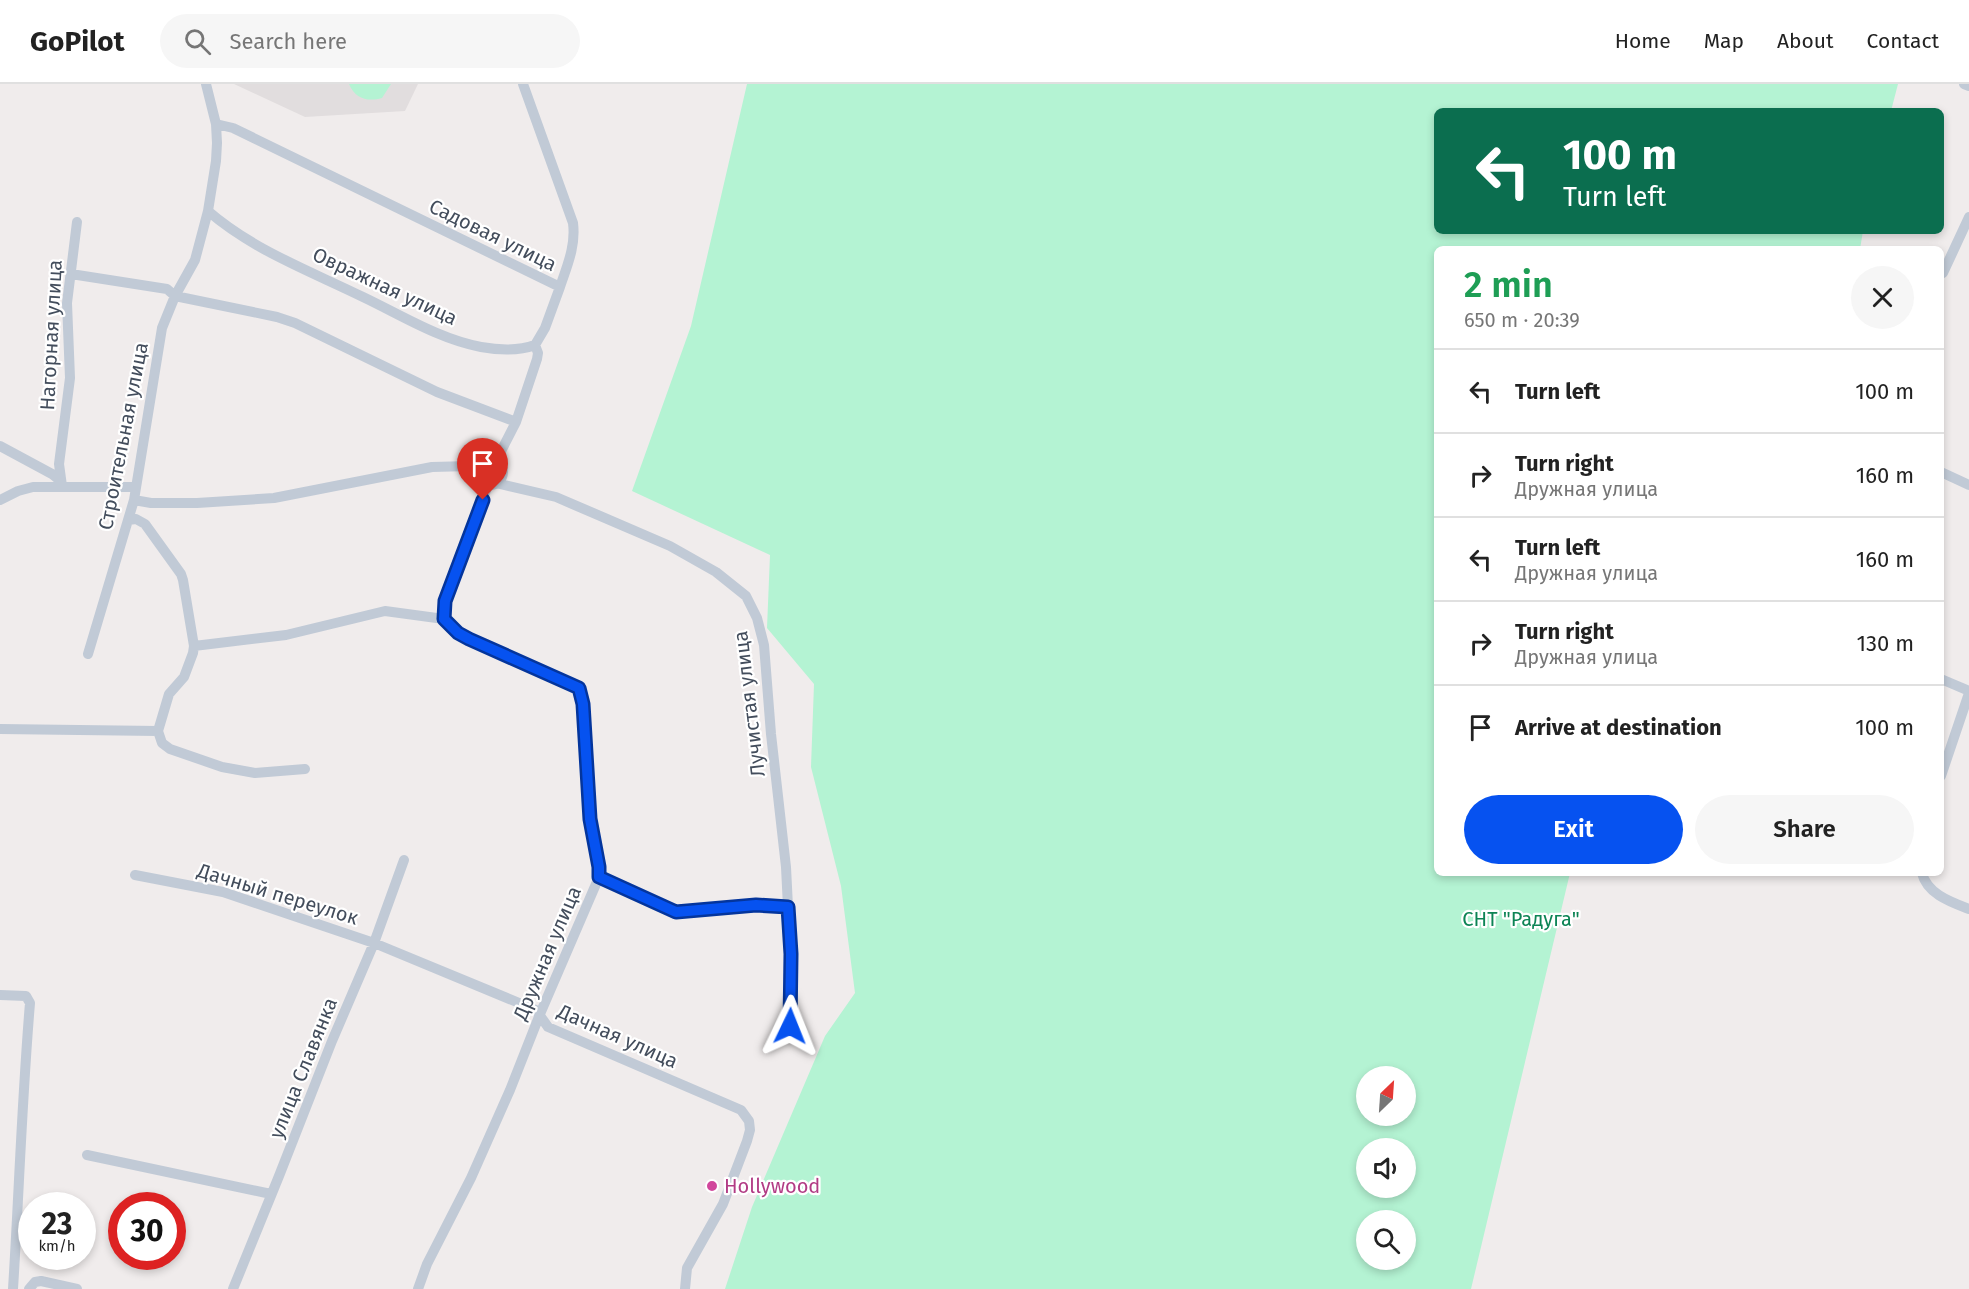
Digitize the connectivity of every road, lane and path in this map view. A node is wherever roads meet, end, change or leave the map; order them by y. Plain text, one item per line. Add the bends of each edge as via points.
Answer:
1 (206, 84) edge
2 (523, 84) edge
3 (1964, 84) edge
4 (1969, 86) edge
5 (216, 124) junction
6 (208, 211) junction
7 (1969, 217) edge
8 (77, 222) dead end
9 (1944, 271) edge
10 (70, 274) junction
11 (560, 288) junction
12 (175, 296) junction
13 (535, 345) junction
14 (516, 422) junction
15 (0, 446) edge
16 (496, 461) junction
17 (478, 469) junction
18 (1944, 473) edge
19 (492, 484) junction
20 (1969, 485) edge
21 (62, 486) junction
22 (135, 487) junction
23 (0, 500) edge
24 (134, 500) junction
25 (129, 520) junction
26 (444, 619) junction
27 (194, 646) junction
28 (88, 654) dead end
29 (1944, 680) edge
30 (1969, 692) edge
31 (0, 729) edge
32 (158, 731) junction
33 (1944, 767) edge
34 (305, 769) dead end
35 (404, 860) dead end
36 (135, 875) dead end
37 (1923, 876) edge
38 (599, 877) junction
39 (788, 907) junction
40 (1969, 909) edge
41 (374, 943) junction
42 (0, 995) edge
43 (540, 1014) junction
44 (790, 1026) dead end
45 (87, 1155) dead end
46 (271, 1194) junction
47 (13, 1289) edge
48 (29, 1289) edge
49 (77, 1289) edge
50 (233, 1289) edge
51 (418, 1289) edge
52 (685, 1289) edge

1 - 5 street, Строительная улица
2 - 11 street, Садовая улица via 575,234
3 - 4 street
5 - 6 street, Строительная улица via 216,160
5 - 11 street, Садовая улица via 232,128
6 - 12 street, Строительная улица via 195,260
6 - 13 street, Овражная улица via 230,230 264,250 442,335 490,348 512,350
7 - 9 street
8 - 10 street, Нагорная улица
10 - 12 street via 167,289
10 - 21 street, Нагорная улица via 70,378 59,464
11 - 13 street
12 - 14 street via 295,323 437,392
12 - 22 street, Строительная улица via 162,328
13 - 14 street via 537,359
14 - 16 street
15 - 21 street via 52,474
16 - 17 street via 487,460
16 - 19 street via 503,474
17 - 19 street via 479,479
17 - 24 street via 432,467 274,498 197,503
18 - 20 street
19 - 26 street via 445,601
19 - 39 street, Лучистая улица via 556,497 670,546 716,572 746,596 764,645
21 - 22 street
21 - 23 street via 18,490
22 - 24 street, Строительная улица
24 - 25 street, Строительная улица
25 - 27 street via 145,524 180,574
25 - 28 street, Строительная улица
26 - 27 street via 385,611 286,635
26 - 38 street, Дружная улица via 469,639 579,688
27 - 32 street via 184,677 169,694
29 - 30 street
30 - 33 street
31 - 32 street
32 - 34 street via 162,743 170,749 222,767 255,773
35 - 41 street, улица Славянка
36 - 41 street, Дачный переулок via 223,892
37 - 40 street via 1944,900
38 - 39 street via 676,912 756,905
38 - 43 street, Дружная улица
39 - 44 street, Лучистая улица
41 - 43 street, Дачная улица
41 - 46 street, улица Славянка
42 - 47 street via 26,996 30,1003
43 - 51 street, Дружная улица via 471,1178
43 - 52 street, Дачная улица via 548,1027 732,1104 749,1121 747,1141 723,1204 687,1268
45 - 46 street
46 - 50 street, улица Славянка
48 - 49 street via 40,1281

